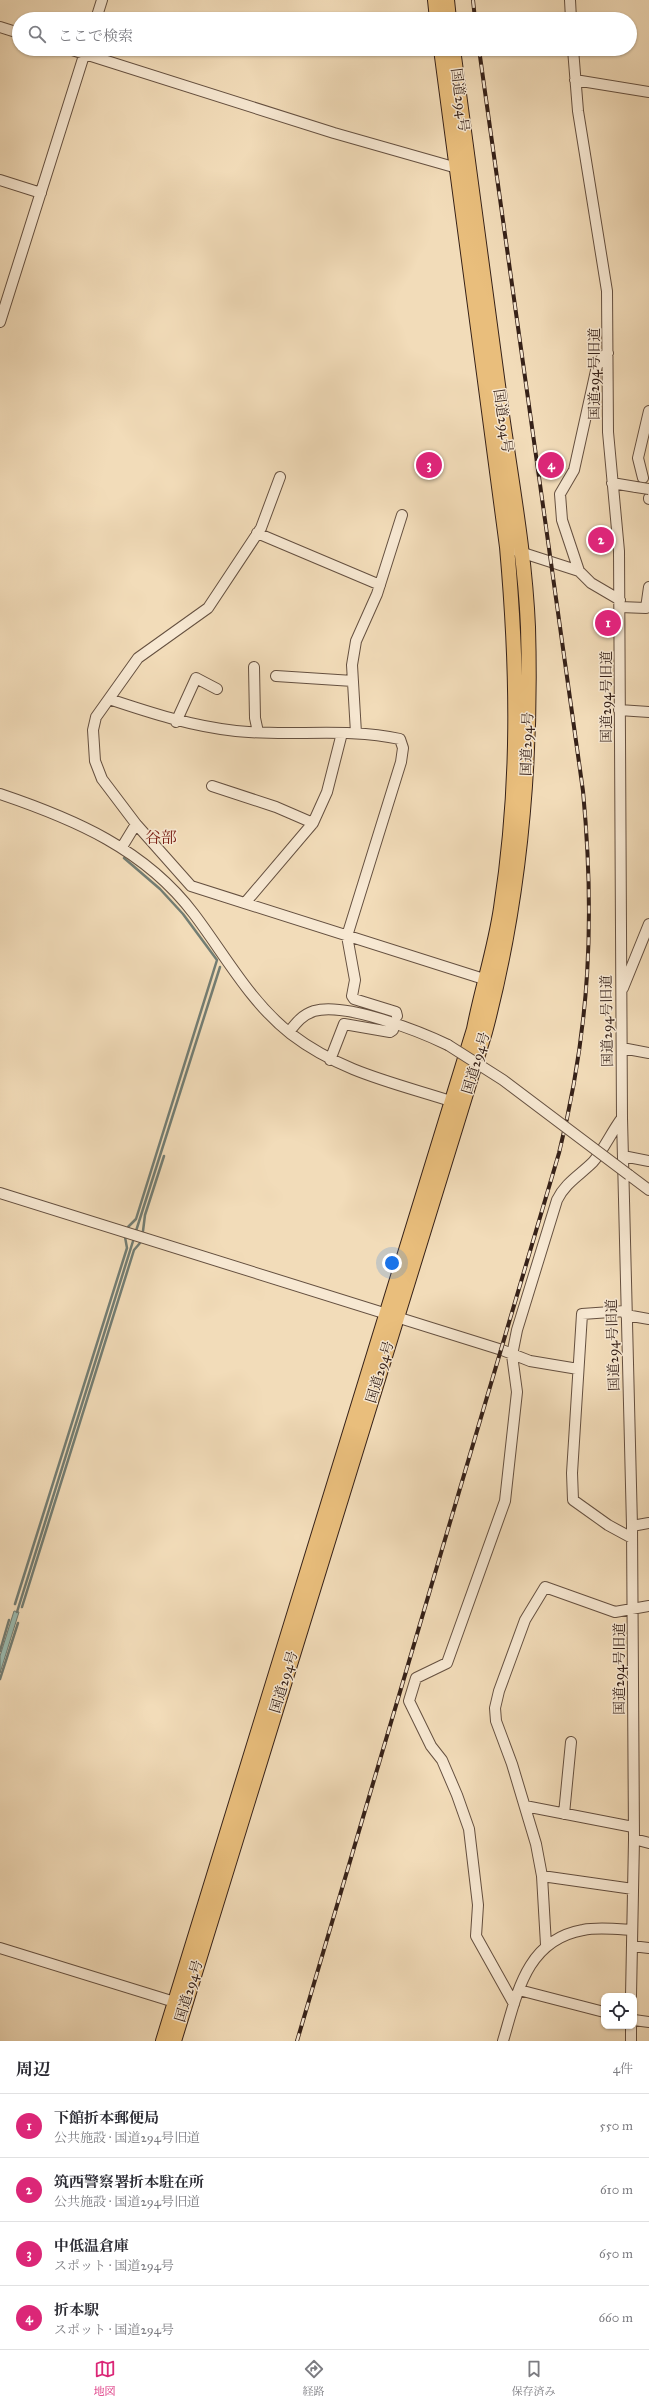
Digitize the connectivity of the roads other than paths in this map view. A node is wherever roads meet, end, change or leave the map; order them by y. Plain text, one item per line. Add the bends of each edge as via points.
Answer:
1 (102, 0) edge
2 (435, 0) edge
3 (447, 0) edge
4 (570, 0) edge
5 (98, 12) edge
6 (436, 12) edge
7 (448, 12) edge
8 (571, 12) edge
9 (0, 27) edge
10 (12, 31) edge
11 (84, 56) edge
12 (101, 56) edge
13 (442, 56) edge
14 (454, 56) edge
15 (573, 56) edge
16 (575, 80) junction
17 (649, 92) edge
18 (457, 168) junction
19 (0, 180) edge
20 (41, 192) junction
21 (0, 322) edge
22 (608, 353) junction
23 (649, 411) edge
24 (280, 477) dead end
25 (643, 478) dead end
26 (612, 483) junction
27 (649, 488) edge
28 (402, 515) dead end
29 (257, 533) junction
30 (507, 547) junction
31 (521, 552) junction
32 (579, 571) junction
33 (380, 585) junction
34 (649, 588) edge
35 (620, 604) junction
36 (254, 667) dead end
37 (276, 676) dead end
38 (353, 681) junction
39 (217, 689) dead end
40 (109, 699) junction
41 (619, 710) junction
42 (649, 712) edge
43 (176, 722) junction
44 (258, 732) junction
45 (342, 733) junction
46 (356, 733) junction
47 (212, 786) dead end
48 (0, 794) edge
49 (313, 823) junction
50 (136, 824) junction
51 (122, 847) junction
52 (246, 903) junction
53 (649, 924) edge
54 (347, 936) junction
55 (487, 980) junction
56 (621, 994) junction
57 (397, 1016) dead end
58 (393, 1030) dead end
59 (289, 1032) junction
60 (622, 1048) junction
61 (649, 1053) edge
62 (330, 1060) junction
63 (457, 1103) junction
64 (622, 1118) junction
65 (623, 1156) junction
66 (649, 1162) edge
67 (649, 1190) edge
68 (0, 1193) edge
69 (626, 1313) junction
70 (391, 1316) junction
71 (649, 1319) edge
72 (512, 1355) junction
73 (578, 1369) junction
74 (649, 1523) edge
75 (632, 1526) junction
76 (632, 1538) junction
77 (649, 1606) edge
78 (632, 1609) junction
79 (571, 1742) dead end
80 (525, 1806) junction
81 (564, 1814) junction
82 (633, 1827) junction
83 (634, 1839) junction
84 (649, 1843) edge
85 (542, 1876) junction
86 (632, 1890) junction
87 (631, 1930) junction
88 (546, 1944) junction
89 (632, 1946) junction
90 (0, 1948) edge
91 (649, 1948) edge
92 (519, 1990) junction
93 (631, 1993) edge
94 (179, 2003) junction
95 (514, 2004) junction
96 (601, 2011) edge
97 (637, 2020) edge
98 (649, 2022) edge
99 (631, 2029) edge
100 (163, 2041) edge
101 (174, 2041) edge
102 (503, 2041) edge
103 (630, 2041) edge

1 - 5 street
2 - 6 highway
3 - 7 highway
4 - 8 street
9 - 10 street
11 - 20 street
12 - 18 street via 334,133
13 - 18 highway, 国道294号
14 - 31 highway, 国道294号
15 - 16 street, 国道294号旧道
16 - 17 street
16 - 22 street, 国道294号旧道 via 603,256 607,291
18 - 30 highway, 国道294号
19 - 20 street
20 - 21 street
22 - 26 street, 国道294号旧道 via 608,432
22 - 32 street via 597,366 574,470 560,494 562,520
23 - 25 street via 638,458
24 - 29 street
26 - 27 street, bridge
26 - 35 street, 国道294号旧道 via 618,523
28 - 33 street
29 - 33 street
29 - 40 street via 208,608 138,658
30 - 31 street
30 - 55 highway, 国道294号 via 516,665 516,762 506,873
31 - 32 street
31 - 63 highway, 国道294号 via 528,624 529,673 522,837 498,984
32 - 35 street via 590,583
33 - 38 street via 356,641 352,665
34 - 35 street via 646,608
35 - 41 street, 国道294号旧道
36 - 44 street via 254,718
37 - 38 street
38 - 46 street
39 - 43 street via 196,678
40 - 43 street
40 - 50 street via 96,716 95,761 102,779
41 - 42 street
41 - 56 street, 国道294号旧道
43 - 44 street
44 - 45 street
45 - 46 street
45 - 49 street via 327,792
46 - 54 street via 400,738 403,748
47 - 49 street via 276,807
48 - 51 street via 77,822
49 - 52 street
50 - 51 street
50 - 52 street via 191,886
51 - 59 street via 155,873 193,913 256,1000
52 - 54 street
53 - 56 street
54 - 55 street
54 - 57 street via 355,980 352,996 354,999 396,1012
55 - 63 highway, 国道294号
56 - 60 street, 国道294号旧道
58 - 62 street via 390,1032 344,1024
59 - 62 street
59 - 67 street, bridge via 304,1015 328,1009 342,1010 411,1029 448,1045 503,1080
60 - 61 street
60 - 64 street, 国道294号旧道
62 - 63 street
63 - 70 highway, 国道294号
64 - 65 street, 国道294号旧道
64 - 72 street via 594,1161 561,1191 517,1330
65 - 66 street
65 - 69 street, 国道294号旧道
68 - 70 street
69 - 71 street
69 - 73 street via 582,1314
69 - 75 street, 国道294号旧道
70 - 72 street
70 - 94 highway, 国道294号
72 - 73 street via 530,1361
72 - 95 street via 517,1392 506,1501 447,1663 416,1678 409,1700 431,1746 442,1760 467,1822 478,1905 476,1936
73 - 76 street via 572,1473 573,1500 608,1525
74 - 75 street
75 - 76 street, 国道294号旧道
76 - 78 street, 国道294号旧道
77 - 78 street
78 - 80 street via 615,1612 544,1587 525,1620 495,1708 496,1721
78 - 82 street, 国道294号旧道
79 - 81 street
80 - 81 street
80 - 85 street
81 - 82 street
82 - 83 street, 国道294号旧道
83 - 84 street
83 - 86 street, 国道294号旧道
85 - 86 street
85 - 88 street
86 - 87 street, 国道294号旧道
87 - 88 street via 584,1930 568,1933
87 - 89 street, 国道294号旧道
88 - 92 street via 529,1966
89 - 91 street
89 - 93 street, 国道294号旧道
90 - 94 street
92 - 95 street
92 - 96 street
94 - 100 highway, 国道294号
94 - 101 highway, 国道294号
95 - 102 street
97 - 98 street
99 - 103 street

